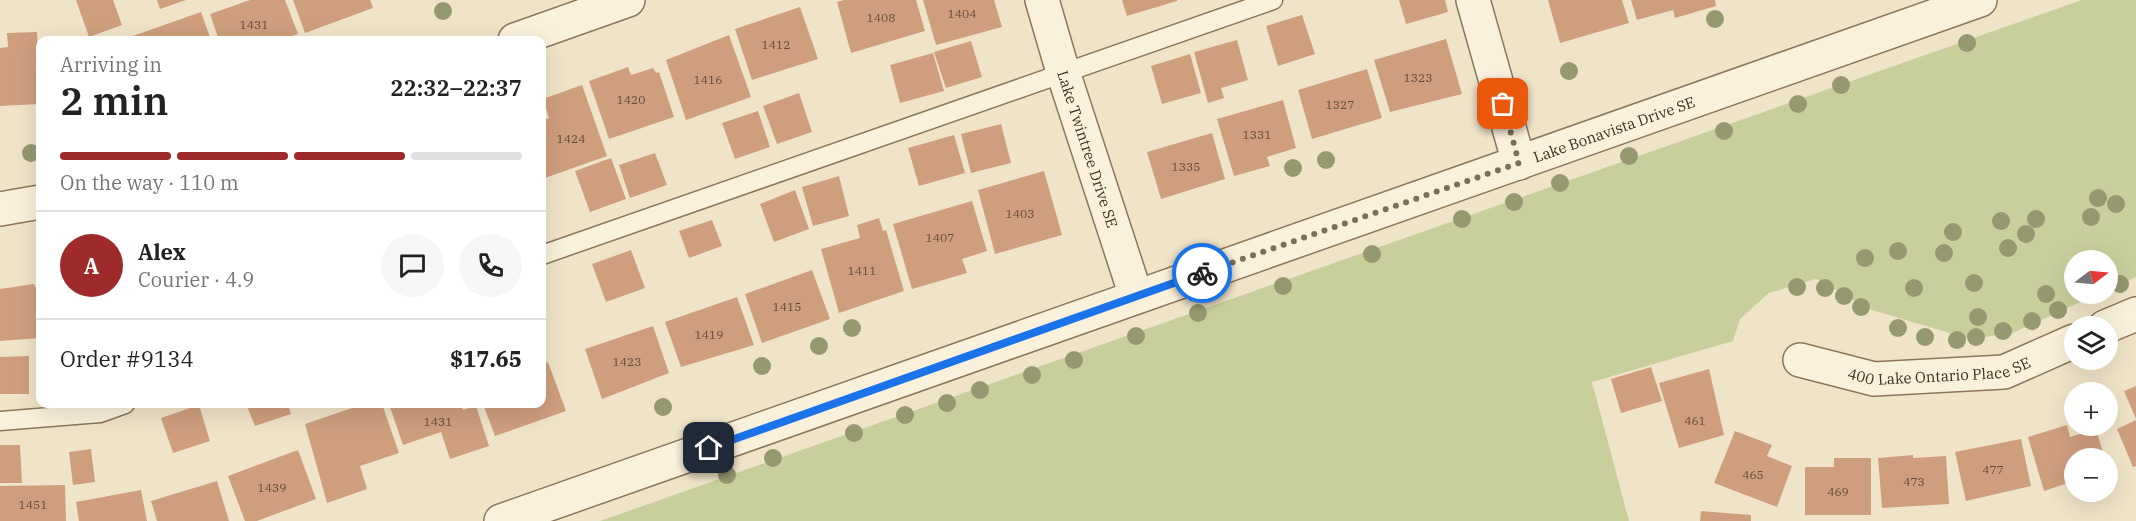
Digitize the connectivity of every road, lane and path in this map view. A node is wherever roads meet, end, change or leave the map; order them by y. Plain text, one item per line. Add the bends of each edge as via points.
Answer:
1 (628, 0) edge
2 (1042, 0) edge
3 (1473, 0) edge
4 (1267, 1) edge
5 (1960, 3) edge
6 (526, 36) edge
7 (1063, 72) junction
8 (1519, 163) junction
9 (36, 203) edge
10 (0, 210) edge
11 (546, 254) edge
12 (1136, 296) junction
13 (2136, 314) edge
14 (2118, 322) edge
15 (2064, 345) edge
16 (1800, 360) dead end
17 (114, 408) edge
18 (0, 421) edge
19 (501, 521) edge

1 - 6 street
2 - 7 street, Lake Twintree Drive SE
3 - 8 street
4 - 7 lane
5 - 8 street, Lake Bonavista Drive SE
7 - 11 lane
7 - 12 street, Lake Twintree Drive SE
8 - 12 street, Lake Bonavista Drive SE
9 - 10 street
12 - 19 street, Lake Bonavista Drive SE
13 - 14 street
15 - 16 street, 400 Lake Ontario Place SE via 2004,372 1874,379
17 - 18 lane via 100,413

